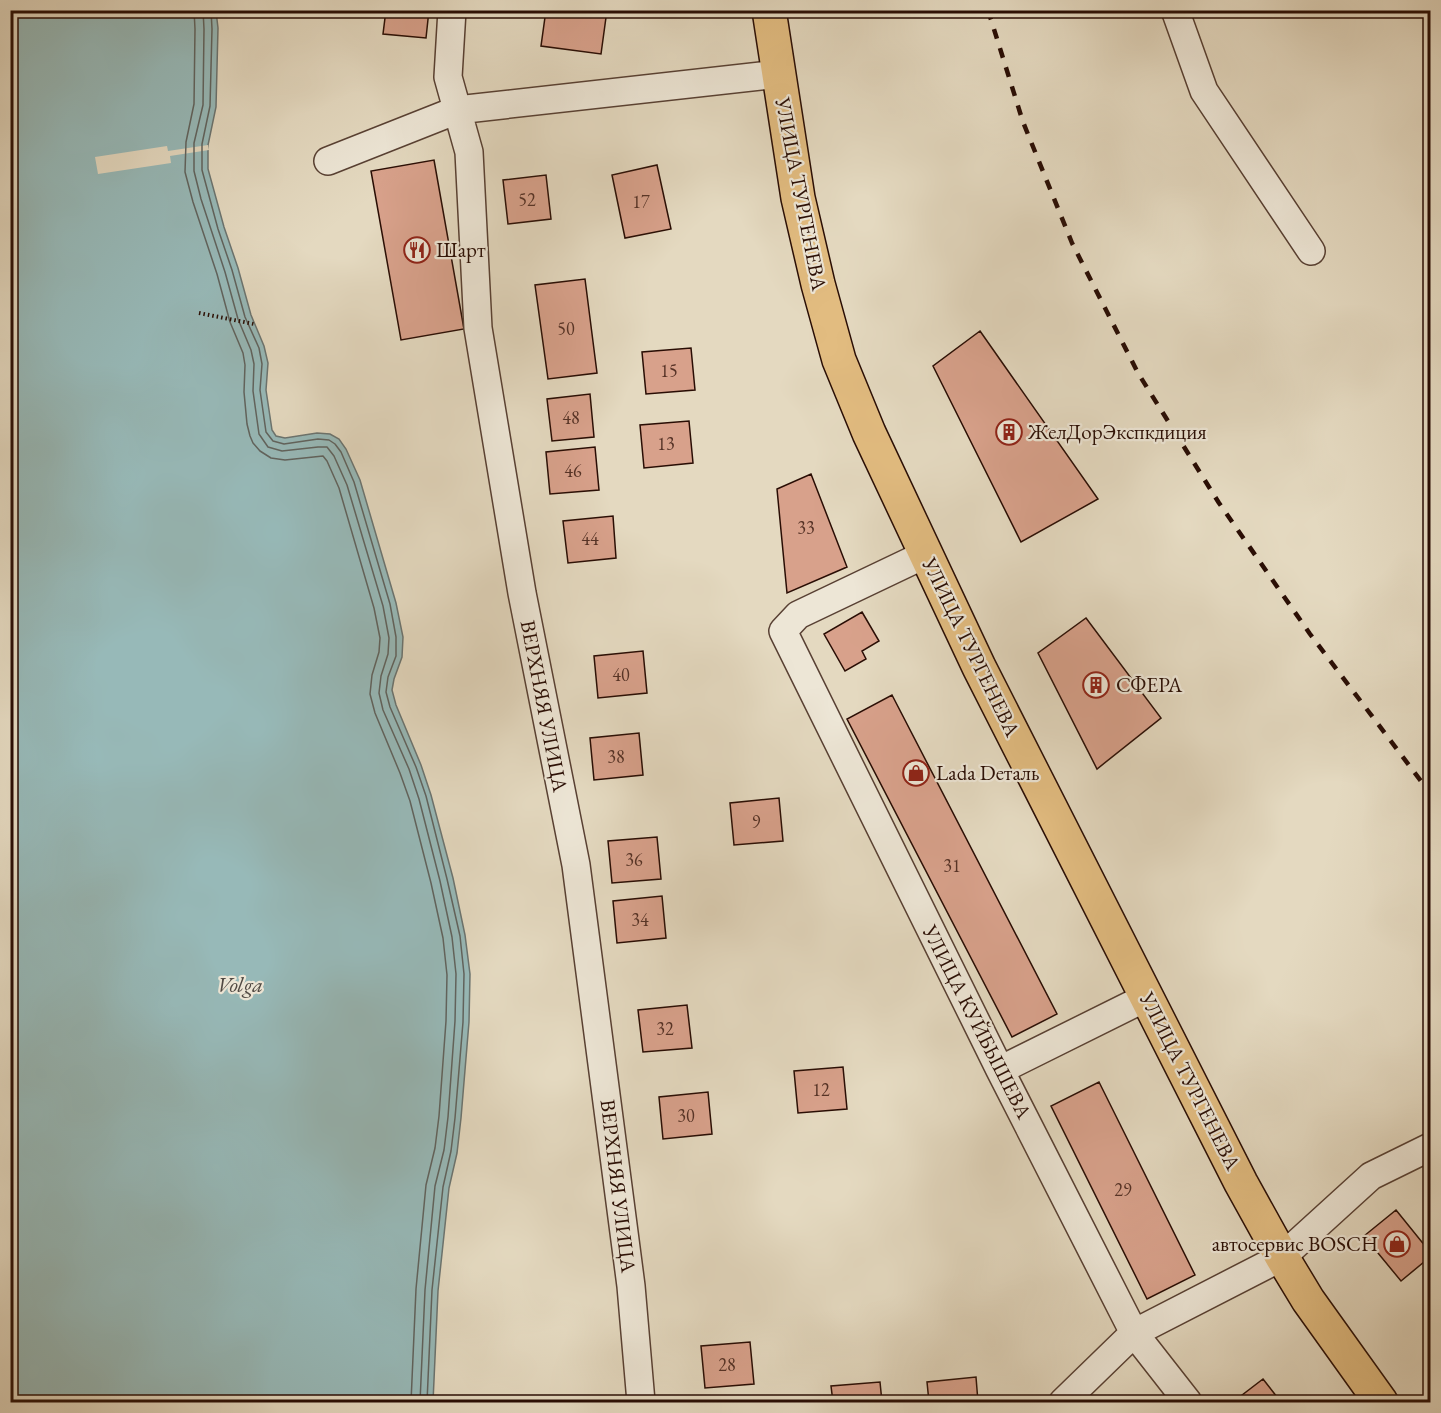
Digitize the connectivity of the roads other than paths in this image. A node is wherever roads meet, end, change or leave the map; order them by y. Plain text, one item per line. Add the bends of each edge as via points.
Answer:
1 (452, 10) edge
2 (769, 10) edge
3 (1175, 10) edge
4 (778, 74) junction
5 (457, 110) junction
6 (328, 160) dead end
7 (1311, 251) dead end
8 (926, 554) junction
9 (1147, 997) junction
10 (1000, 1070) junction
11 (1431, 1147) edge
12 (1282, 1257) junction
13 (1134, 1333) junction
14 (641, 1402) edge
15 (1063, 1402) edge
16 (1188, 1402) edge
17 (1381, 1402) edge

1 - 5 street, ВЕРХНЯЯ УЛИЦА via 448,77
2 - 4 main road, УЛИЦА ТУРГЕНЕВА
3 - 7 street via 1204,91
4 - 5 street
4 - 8 main road, УЛИЦА ТУРГЕНЕВА via 798,198 839,360
5 - 6 street
5 - 14 street, ВЕРХНЯЯ УЛИЦА via 469,152 480,340 522,593 576,865 631,1286
8 - 9 main road, УЛИЦА ТУРГЕНЕВА via 979,667
8 - 10 street, УЛИЦА КУЙБЫШЕВА via 798,615 783,631
9 - 10 street
9 - 12 main road, УЛИЦА ТУРГЕНЕВА
10 - 13 street, УЛИЦА КУЙБЫШЕВА
11 - 12 street via 1371,1176
12 - 13 street
12 - 17 main road, УЛИЦА ТУРГЕНЕВА
13 - 15 street
13 - 16 street, УЛИЦА КУЙБЫШЕВА

